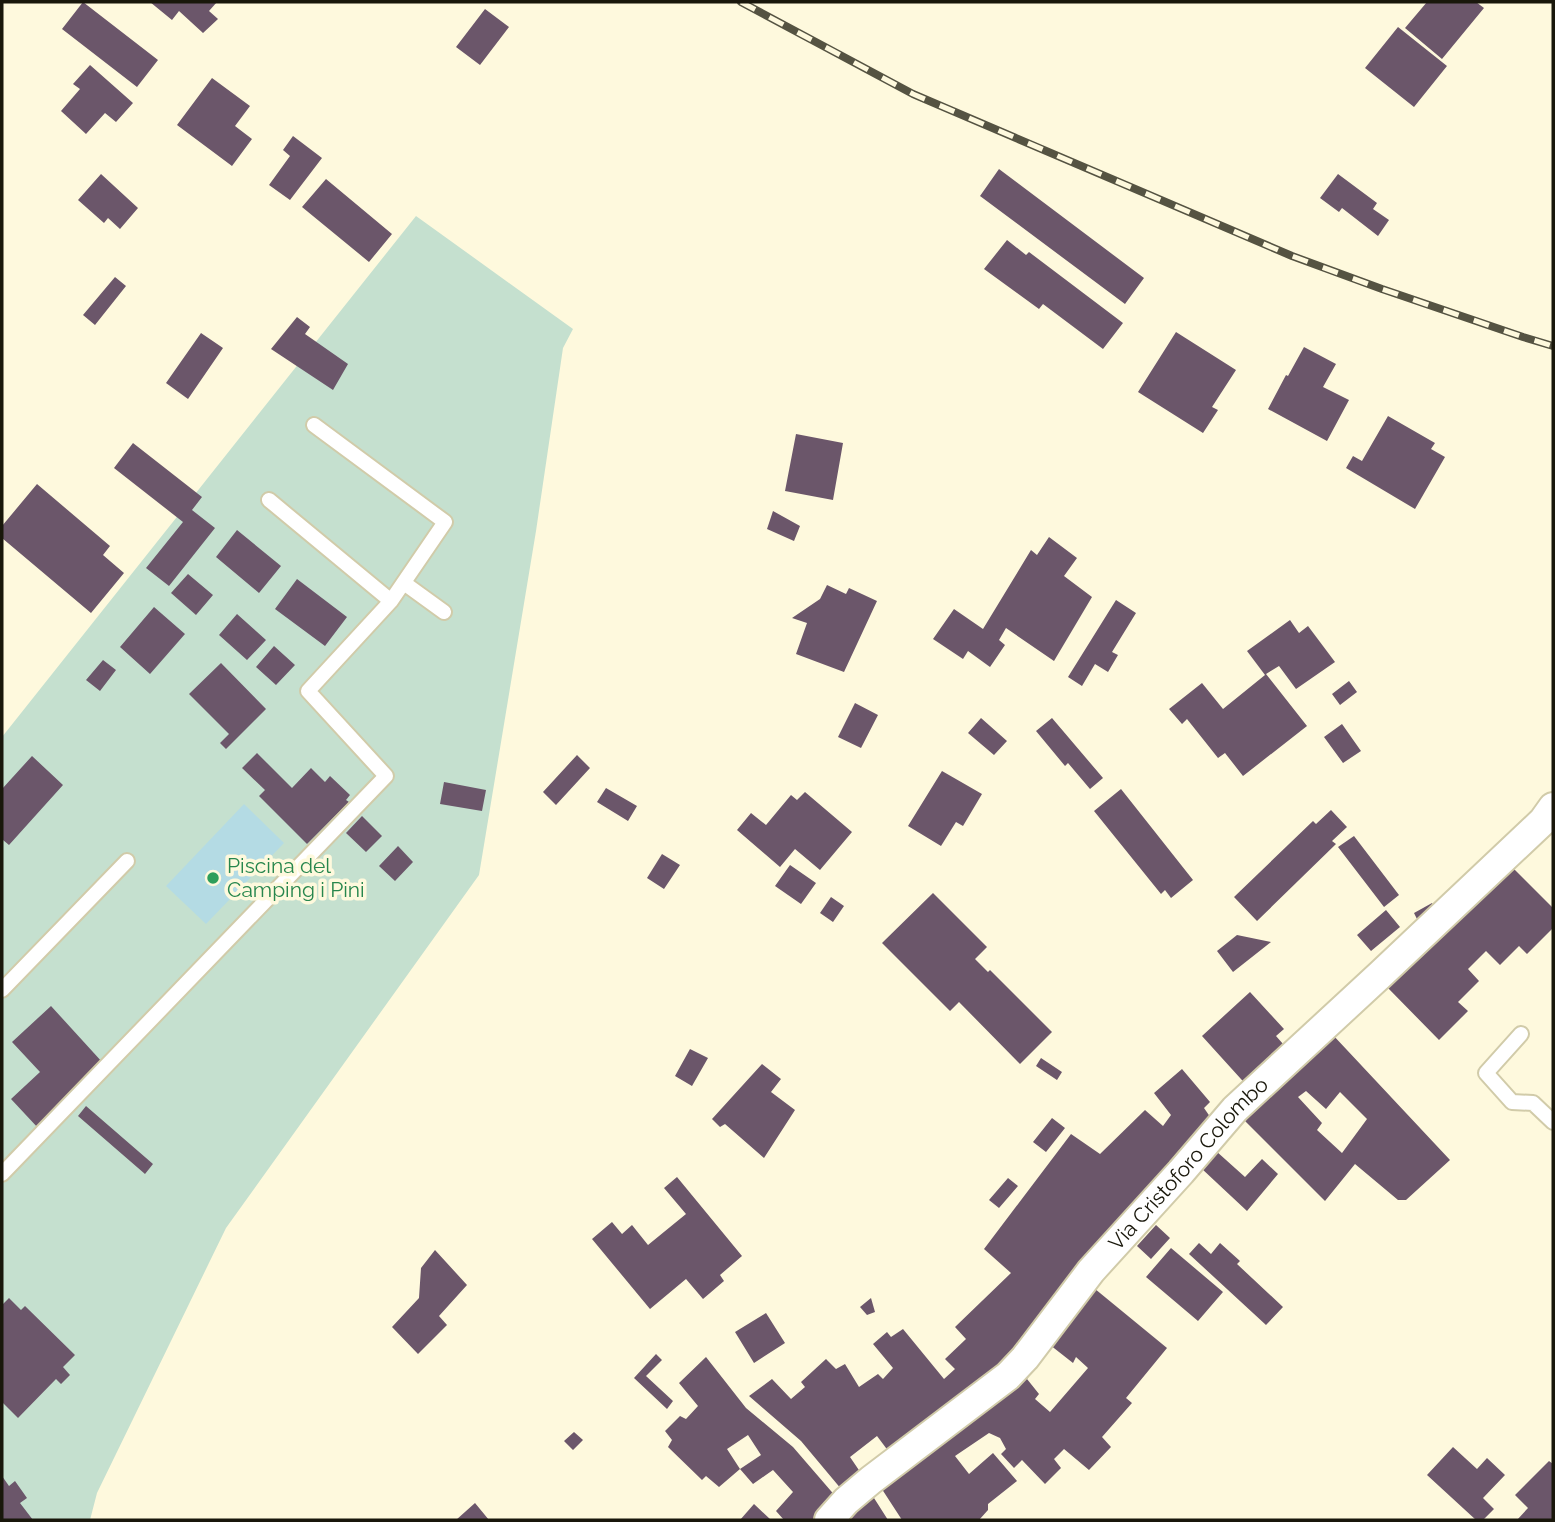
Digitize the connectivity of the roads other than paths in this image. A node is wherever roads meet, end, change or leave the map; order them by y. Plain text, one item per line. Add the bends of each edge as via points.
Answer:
1 (314, 425) dead end
2 (270, 500) dead end
3 (404, 583) junction
4 (391, 601) junction
5 (443, 612) dead end
6 (1553, 807) edge
7 (127, 861) dead end
8 (2, 990) edge
9 (1521, 1034) dead end
10 (1553, 1122) edge
11 (2, 1174) edge
12 (829, 1520) edge

1 - 3 lane via 445,522
2 - 4 lane
3 - 4 lane
3 - 5 lane
4 - 11 lane via 308,691 386,776
6 - 12 street, Via Cristoforo Colombo via 1235,1110 1091,1271 1008,1376 871,1480
7 - 8 lane
9 - 10 lane via 1486,1073 1512,1102 1533,1103

